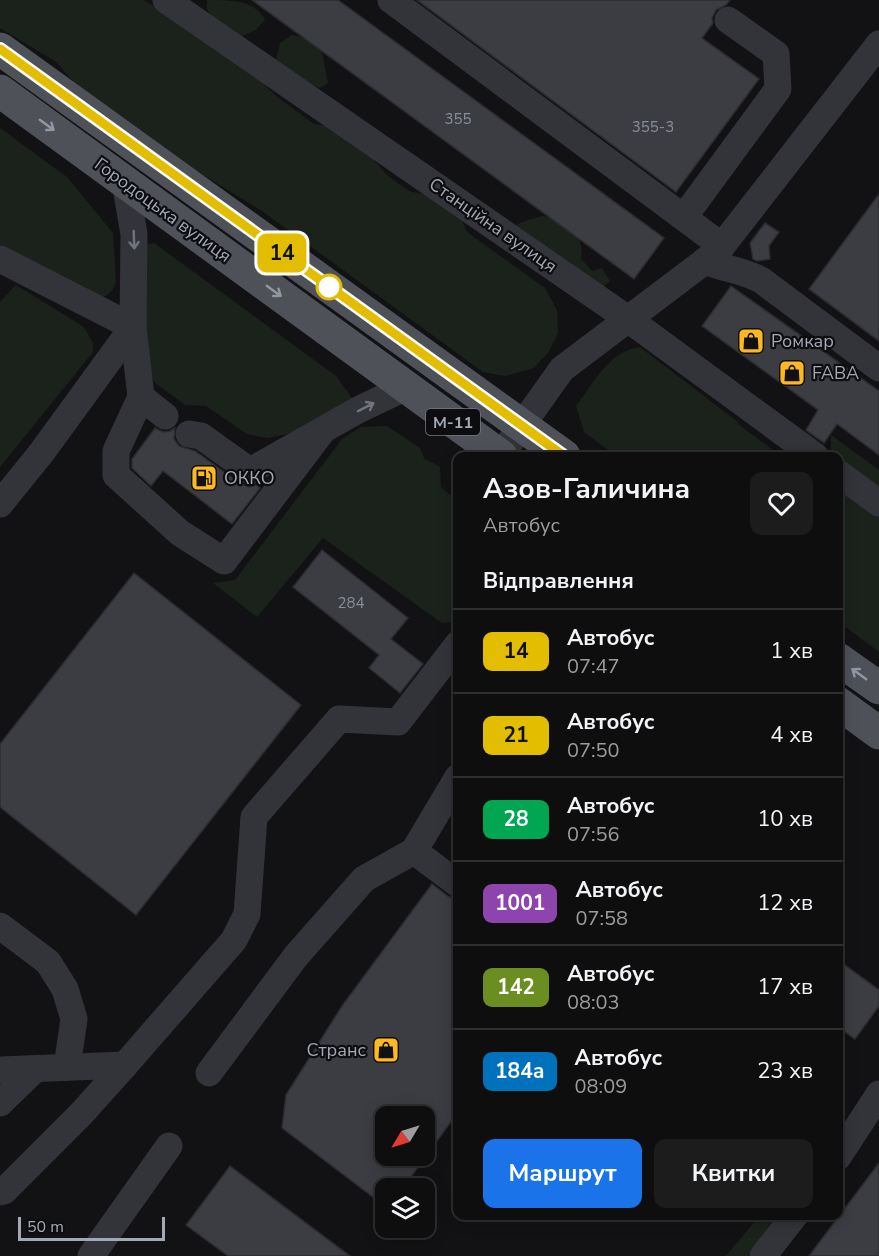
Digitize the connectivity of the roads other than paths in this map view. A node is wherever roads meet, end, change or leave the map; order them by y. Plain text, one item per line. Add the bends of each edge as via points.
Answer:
1 (166, 0) edge
2 (391, 0) edge
3 (728, 20) dead end
4 (879, 44) edge
5 (0, 49) edge
6 (0, 91) edge
7 (125, 182) junction
8 (684, 217) junction
9 (713, 254) junction
10 (0, 259) edge
11 (628, 319) junction
12 (133, 327) junction
13 (879, 368) edge
14 (406, 387) junction
15 (141, 397) junction
16 (165, 416) dead end
17 (521, 424) junction
18 (323, 430) junction
19 (189, 434) dead end
20 (495, 452) edge
21 (503, 452) edge
22 (559, 452) edge
23 (810, 452) edge
24 (843, 477) edge
25 (879, 503) edge
26 (0, 504) edge
27 (453, 650) edge
28 (843, 663) edge
29 (879, 688) edge
30 (843, 707) edge
31 (879, 733) edge
32 (453, 785) edge
33 (414, 851) junction
34 (453, 880) edge
35 (0, 926) edge
36 (125, 1065) junction
37 (68, 1067) junction
38 (35, 1069) junction
39 (0, 1070) edge
40 (209, 1073) dead end
41 (878, 1098) edge
42 (0, 1103) edge
43 (169, 1146) dead end
44 (843, 1150) edge
45 (0, 1192) edge
46 (791, 1220) edge
47 (103, 1252) edge
48 (763, 1256) edge

1 - 11 street, Станційна вулиця
2 - 8 street
3 - 8 street via 776,54 778,89
4 - 9 street
5 - 17 main road, Городоцька вулиця / М-11
6 -> 7 main road, Городоцька вулиця / М-11
7 -> 12 street via 134,234
7 -> 14 main road, Городоцька вулиця / М-11
8 - 9 street
9 - 11 street
9 - 13 street via 725,269 746,272 761,280
10 - 12 street
11 - 17 street via 562,369
11 - 23 street, Станційна вулиця
12 - 15 street
12 - 26 street
18 -> 14 street
14 - 20 main road, Городоцька вулиця / М-11
15 - 16 street
15 - 18 street via 116,451 116,475 180,533 224,561
17 - 21 street
17 - 22 main road, Городоцька вулиця / М-11
18 - 19 street via 250,471 201,436
24 - 25 street
27 - 36 street via 398,722 339,719 254,817 247,914 234,940
29 -> 28 main road
30 - 31 main road
32 - 33 street
33 - 34 street
33 - 40 street via 364,879 296,956
35 - 37 street via 48,962 65,989 74,1019
36 - 37 street
36 - 45 street via 43,1153
37 - 38 street
38 - 39 street
38 - 42 street
41 - 44 street
43 - 47 street
46 - 48 street

